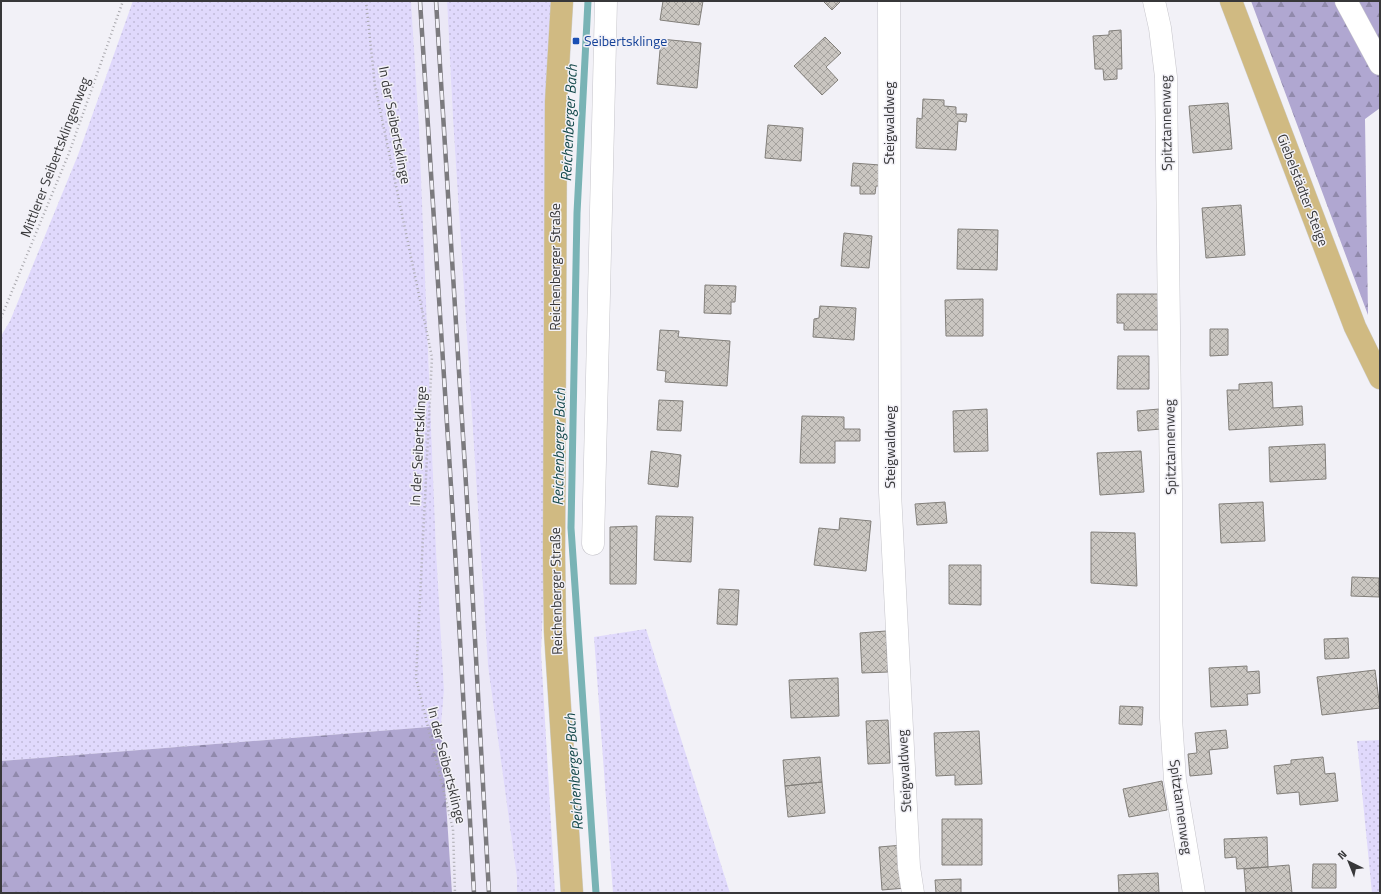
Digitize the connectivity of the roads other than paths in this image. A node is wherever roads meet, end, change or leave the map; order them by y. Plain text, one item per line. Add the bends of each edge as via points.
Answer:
1 (562, 1) edge
2 (889, 1) edge
3 (1154, 1) edge
4 (1231, 1) edge
5 (1346, 1) edge
6 (601, 2) edge
7 (1380, 64) edge
8 (1380, 378) edge
9 (594, 544) dead end
10 (572, 893) edge
11 (914, 893) edge
12 (1194, 893) edge

1 - 10 main road, Reichenberger Straße via 556,102 554,555 555,631
2 - 11 street, Steigwaldweg via 890,492 909,867
3 - 12 street, Spitztannenweg via 1166,77 1171,718 1175,780
4 - 8 main road, Giebelstädter Steige via 1355,327
5 - 7 street
6 - 9 street

